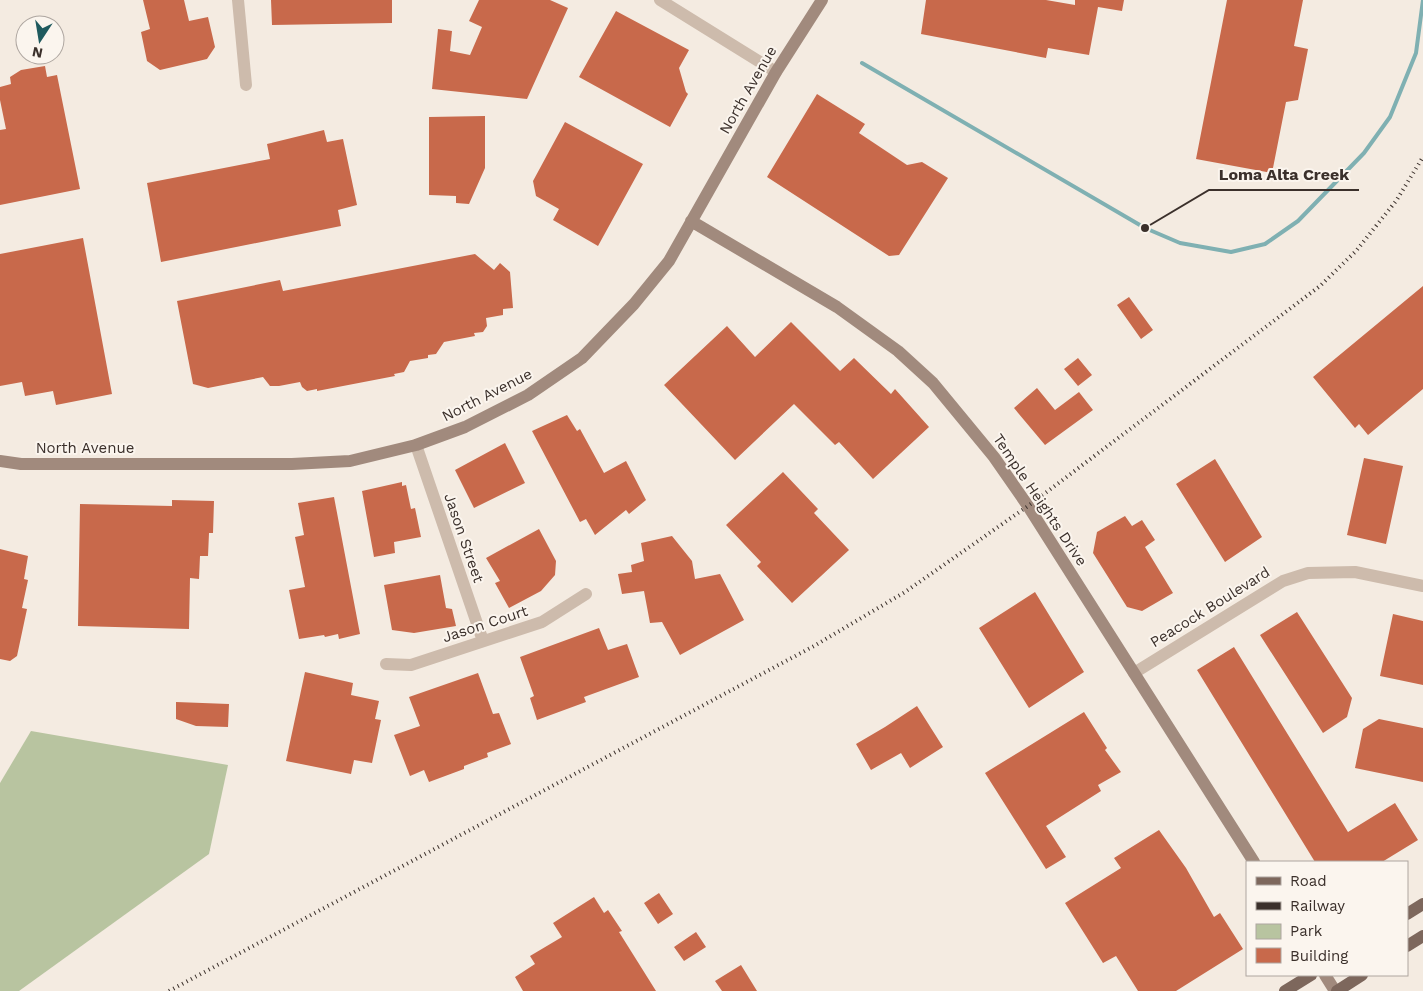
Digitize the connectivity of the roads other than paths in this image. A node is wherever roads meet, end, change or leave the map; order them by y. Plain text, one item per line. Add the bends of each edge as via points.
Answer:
1 (238, 0) edge
2 (660, 0) edge
3 (822, 0) edge
4 (776, 72) junction
5 (246, 85) dead end
6 (691, 221) junction
7 (416, 445) junction
8 (0, 461) edge
9 (1423, 586) edge
10 (586, 594) dead end
11 (483, 641) junction
12 (386, 664) dead end
13 (1134, 673) junction
14 (1253, 861) edge
15 (1423, 904) edge
16 (1408, 913) edge
17 (1423, 936) edge
18 (1408, 945) edge
19 (1309, 976) edge
20 (1326, 976) edge
21 (1360, 976) edge
22 (1285, 991) edge
23 (1336, 991) edge

1 - 5 street
2 - 4 street
3 - 4 main road, North Avenue
4 - 6 main road, North Avenue
6 - 7 main road, North Avenue via 669,261 634,304 582,358 528,395 465,427
6 - 13 main road, Temple Heights Drive via 838,307 898,351 933,383 994,457
7 - 8 main road, North Avenue via 350,461 292,464 21,464
7 - 11 street, Jason Street
9 - 13 street, Peacock Boulevard via 1356,572 1308,574 1284,581
10 - 11 street, Jason Court via 542,622
11 - 12 street, Jason Court via 411,665
13 - 14 main road, Temple Heights Drive
15 - 16 main road
17 - 18 main road
19 - 22 main road
20 - 23 main road
21 - 23 main road

